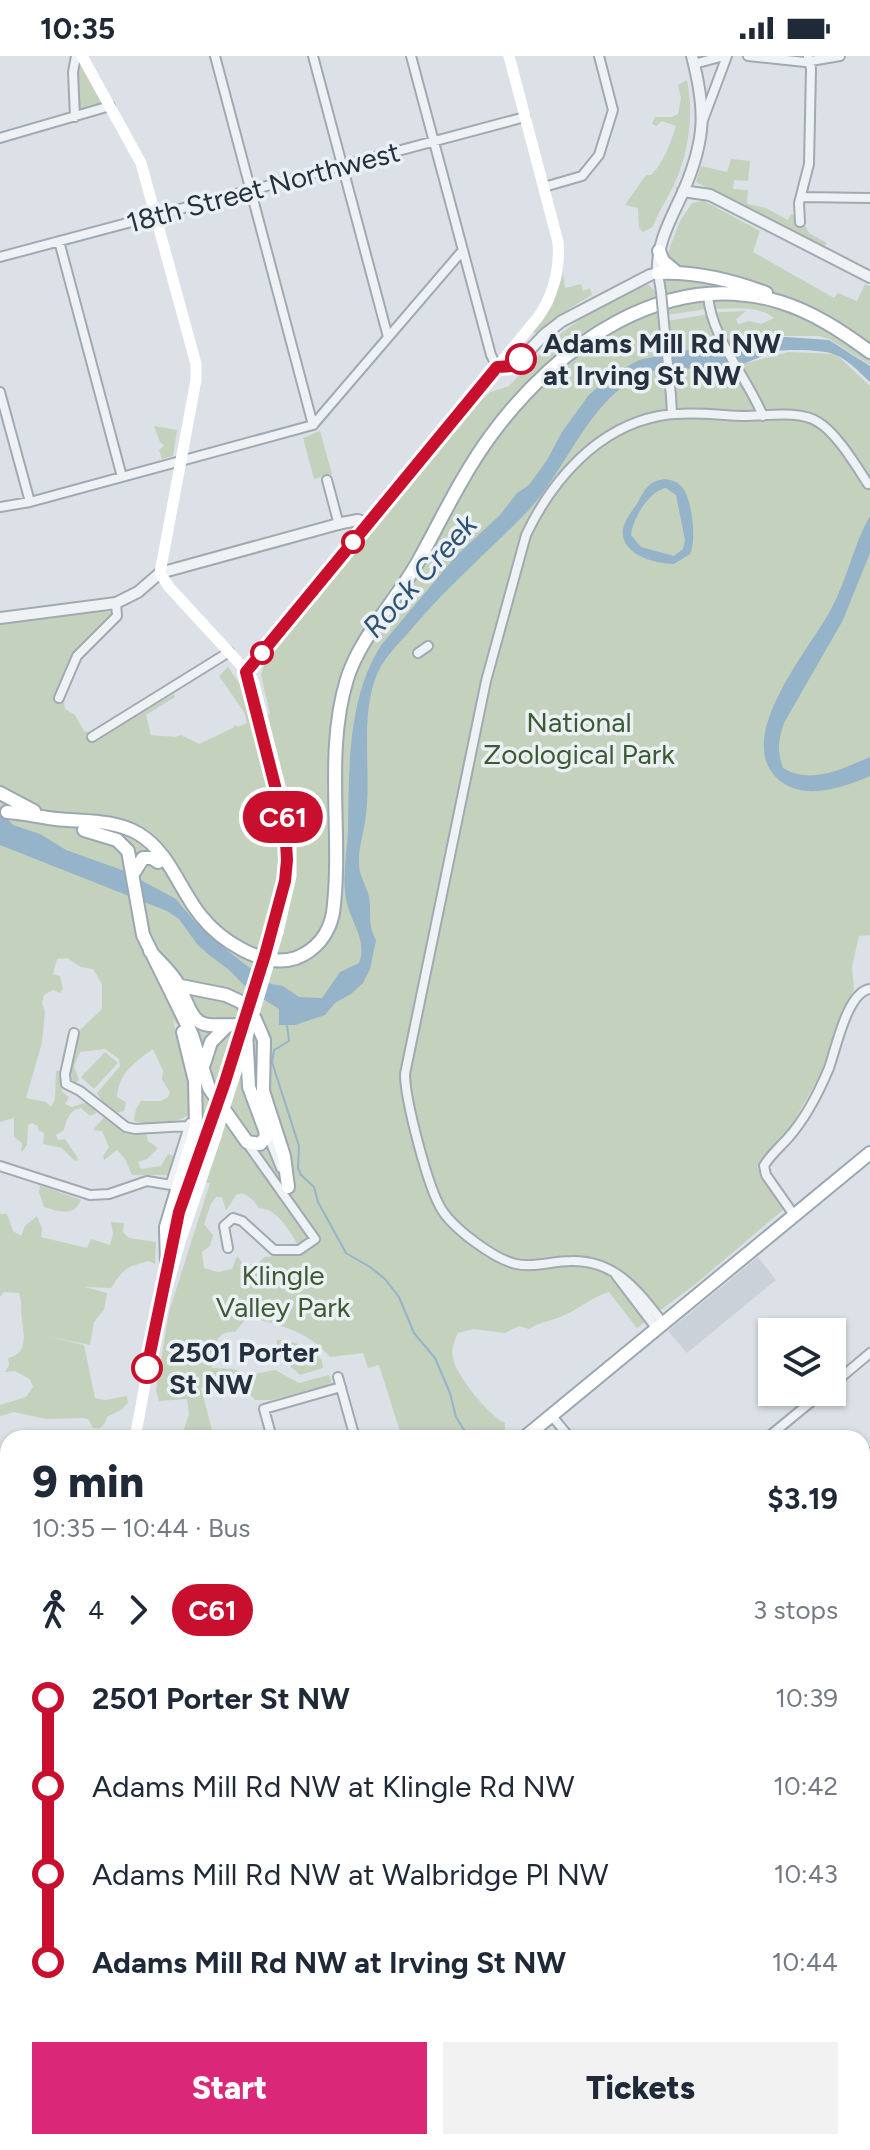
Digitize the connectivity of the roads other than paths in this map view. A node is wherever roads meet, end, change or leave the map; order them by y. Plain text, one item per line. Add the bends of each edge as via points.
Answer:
1 (215, 56) edge
2 (313, 56) edge
3 (411, 56) edge
4 (509, 56) edge
5 (599, 56) edge
6 (726, 56) edge
7 (748, 56) edge
8 (840, 56) edge
9 (82, 57) edge
10 (808, 59) edge
11 (693, 60) edge
12 (110, 106) junction
13 (75, 117) junction
14 (525, 117) junction
15 (703, 120) junction
16 (0, 138) edge
17 (434, 142) junction
18 (342, 166) junction
19 (544, 187) junction
20 (251, 190) junction
21 (683, 191) junction
22 (801, 197) junction
23 (870, 198) edge
24 (156, 215) junction
25 (800, 222) dead end
26 (59, 241) junction
27 (463, 250) junction
28 (659, 251) junction
29 (0, 257) edge
30 (675, 271) junction
31 (658, 273) junction
32 (870, 277) edge
33 (627, 288) junction
34 (708, 295) junction
35 (797, 308) junction
36 (388, 337) junction
37 (870, 352) edge
38 (497, 367) junction
39 (0, 392) edge
40 (672, 414) junction
41 (763, 416) junction
42 (313, 425) junction
43 (180, 462) junction
44 (122, 477) junction
45 (327, 480) dead end
46 (868, 484) edge
47 (30, 502) junction
48 (0, 507) edge
49 (369, 524) junction
50 (339, 525) junction
51 (358, 536) junction
52 (160, 573) junction
53 (116, 603) junction
54 (0, 618) edge
55 (428, 646) dead end
56 (229, 652) junction
57 (418, 653) dead end
58 (246, 672) junction
59 (59, 698) dead end
60 (92, 737) dead end
61 (3, 809) edge
62 (84, 830) junction
63 (143, 841) junction
64 (158, 862) junction
65 (133, 874) junction
66 (192, 903) junction
67 (172, 988) junction
68 (870, 989) edge
69 (227, 1026) junction
70 (74, 1033) dead end
71 (244, 1039) junction
72 (203, 1068) junction
73 (192, 1121) junction
74 (265, 1130) junction
75 (247, 1142) junction
76 (870, 1153) edge
77 (0, 1166) edge
78 (183, 1187) junction
79 (288, 1187) junction
80 (794, 1215) junction
81 (299, 1218) junction
82 (228, 1248) dead end
83 (167, 1264) joint
84 (660, 1326) junction
85 (155, 1331) junction
86 (870, 1353) edge
87 (846, 1373) edge
88 (338, 1377) dead end
89 (341, 1387) junction
90 (806, 1406) edge
91 (546, 1420) junction
92 (136, 1430) edge
93 (270, 1430) edge
94 (353, 1430) edge
95 (534, 1430) edge
96 (559, 1430) edge
97 (777, 1430) edge

1 - 20 street
2 - 18 street
3 - 17 street
4 - 14 main road
5 - 19 street via 613,110 599,155 582,176
6 - 11 street
6 - 15 street
7 - 10 street
8 - 10 street
9 - 12 main road
9 - 13 street via 73,72
10 - 22 street via 809,164
11 - 15 street
12 - 13 street
12 - 24 main road via 139,155
13 - 16 street
14 - 17 street, 18th Street Northwest
14 - 19 main road
15 - 21 street
17 - 18 street, 18th Street Northwest
17 - 27 street
18 - 20 street, 18th Street Northwest
18 - 36 street
19 - 38 main road via 558,242 556,281 542,311
20 - 24 street, 18th Street Northwest
20 - 42 street
21 - 28 street
21 - 32 street via 710,195
22 - 23 street
22 - 25 street
24 - 26 street, 18th Street Northwest
24 - 43 main road via 196,364
26 - 29 street, 18th Street Northwest
26 - 44 street
27 - 36 street
27 - 38 street
28 - 30 main road
28 - 31 street
28 - 33 street
30 - 31 main road
30 - 35 main road via 740,284
31 - 33 street
31 - 40 street, bridge
33 - 38 street via 574,316 518,372 504,374
34 - 35 main road via 753,296
34 - 41 street via 712,322
34 - 66 main road via 655,305 618,320 570,352 529,390 477,455 347,680 335,785 334,908 320,942 289,959 253,956 207,923
35 - 37 main road
36 - 42 street
38 - 49 main road
39 - 47 street
40 - 41 street
40 - 84 street via 622,428 579,459 526,535 486,681 405,1074 407,1100 436,1199 452,1223 512,1263 596,1264 630,1281
41 - 46 street via 820,422
42 - 43 street
43 - 44 street
43 - 52 main road
44 - 47 street
45 - 50 street
47 - 48 street
49 - 50 street via 358,520
49 - 51 main road
50 - 51 street
50 - 52 street
51 - 58 main road
52 - 53 street
52 - 56 main road
53 - 54 street
53 - 59 street via 117,616 77,656
55 - 57 street
56 - 58 main road
56 - 60 street
58 - 71 main road, bridge via 254,684 291,829 291,876
61 - 62 main road
61 - 63 main road via 113,824
62 - 63 main road
62 - 65 main road via 123,844
63 - 64 main road
63 - 65 main road
63 - 66 main road via 170,865
64 - 65 main road via 143,858
64 - 66 main road
65 - 67 main road via 150,951
67 - 69 main road via 197,1021
67 - 72 main road
67 - 73 main road via 190,1057
67 - 79 main road via 234,998 261,1028 263,1091
68 - 80 street via 856,996 810,1106 764,1163 766,1175
69 - 71 main road
69 - 72 main road via 211,1042
70 - 73 street via 65,1074 70,1088 126,1127
71 - 74 main road via 249,1087
71 - 78 main road, bridge via 213,1131
72 - 75 main road via 211,1093
73 - 78 main road via 194,1140
74 - 75 main road via 260,1144
74 - 79 street
75 - 81 street
76 - 80 main road
77 - 78 street via 94,1195 147,1181
78 - 83 main road via 166,1227
78 - 85 main road
79 - 81 street
80 - 84 main road
81 - 82 street via 315,1239 304,1248 274,1250 233,1218 224,1226
83 - 85 main road
84 - 91 main road
85 - 92 main road
86 - 87 street
88 - 89 street
89 - 93 street via 264,1409
89 - 94 street
90 - 97 street
91 - 95 main road
91 - 96 street

